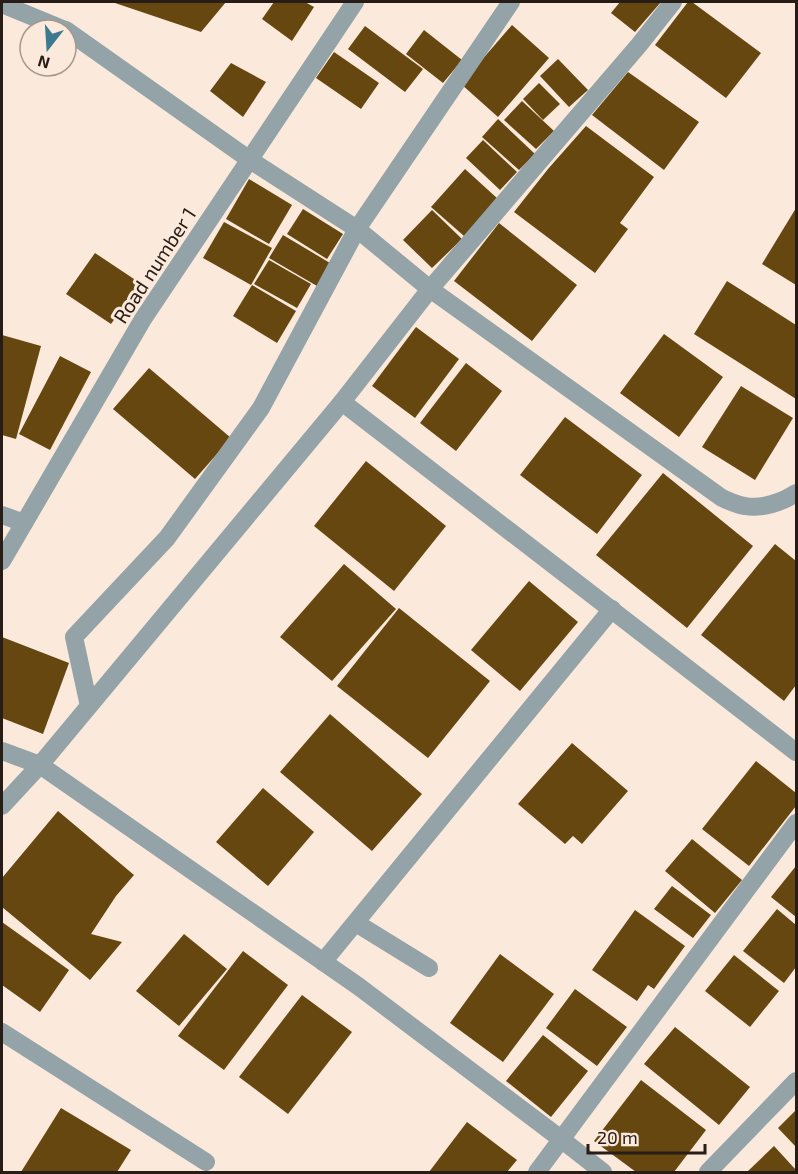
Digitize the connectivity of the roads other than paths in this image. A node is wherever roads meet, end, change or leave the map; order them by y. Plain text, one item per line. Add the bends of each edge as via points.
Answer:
1 (355, 2) edge
2 (511, 2) edge
3 (673, 2) edge
4 (2, 4) edge
5 (36, 18) edge
6 (78, 38) edge
7 (250, 160) junction
8 (357, 229) junction
9 (430, 289) junction
10 (342, 402) junction
11 (796, 493) edge
12 (2, 515) edge
13 (24, 523) junction
14 (2, 561) edge
15 (612, 609) junction
16 (89, 706) junction
17 (2, 751) edge
18 (796, 752) edge
19 (40, 765) junction
20 (2, 806) edge
21 (796, 823) edge
22 (356, 923) junction
23 (323, 962) junction
24 (429, 968) dead end
25 (2, 1032) edge
26 (796, 1082) edge
27 (561, 1139) junction
28 (206, 1162) dead end
29 (537, 1173) edge
30 (603, 1173) edge
31 (708, 1173) edge

1 - 7 street, Road number 1
2 - 8 street
3 - 9 street
4 - 5 street
6 - 7 street
7 - 8 street
7 - 13 street, Road number 1 via 143,319
8 - 9 street
8 - 16 street via 261,408 167,538 74,637
9 - 10 street
9 - 11 street via 722,498 746,506 768,505
10 - 15 street
10 - 16 street
12 - 13 street
13 - 14 street, Road number 1
15 - 18 street
15 - 22 street
16 - 19 street
17 - 19 street
19 - 20 street
19 - 23 street
21 - 27 street
22 - 23 street
22 - 24 street
23 - 27 street
25 - 28 street
26 - 31 street
27 - 29 street
27 - 30 street

